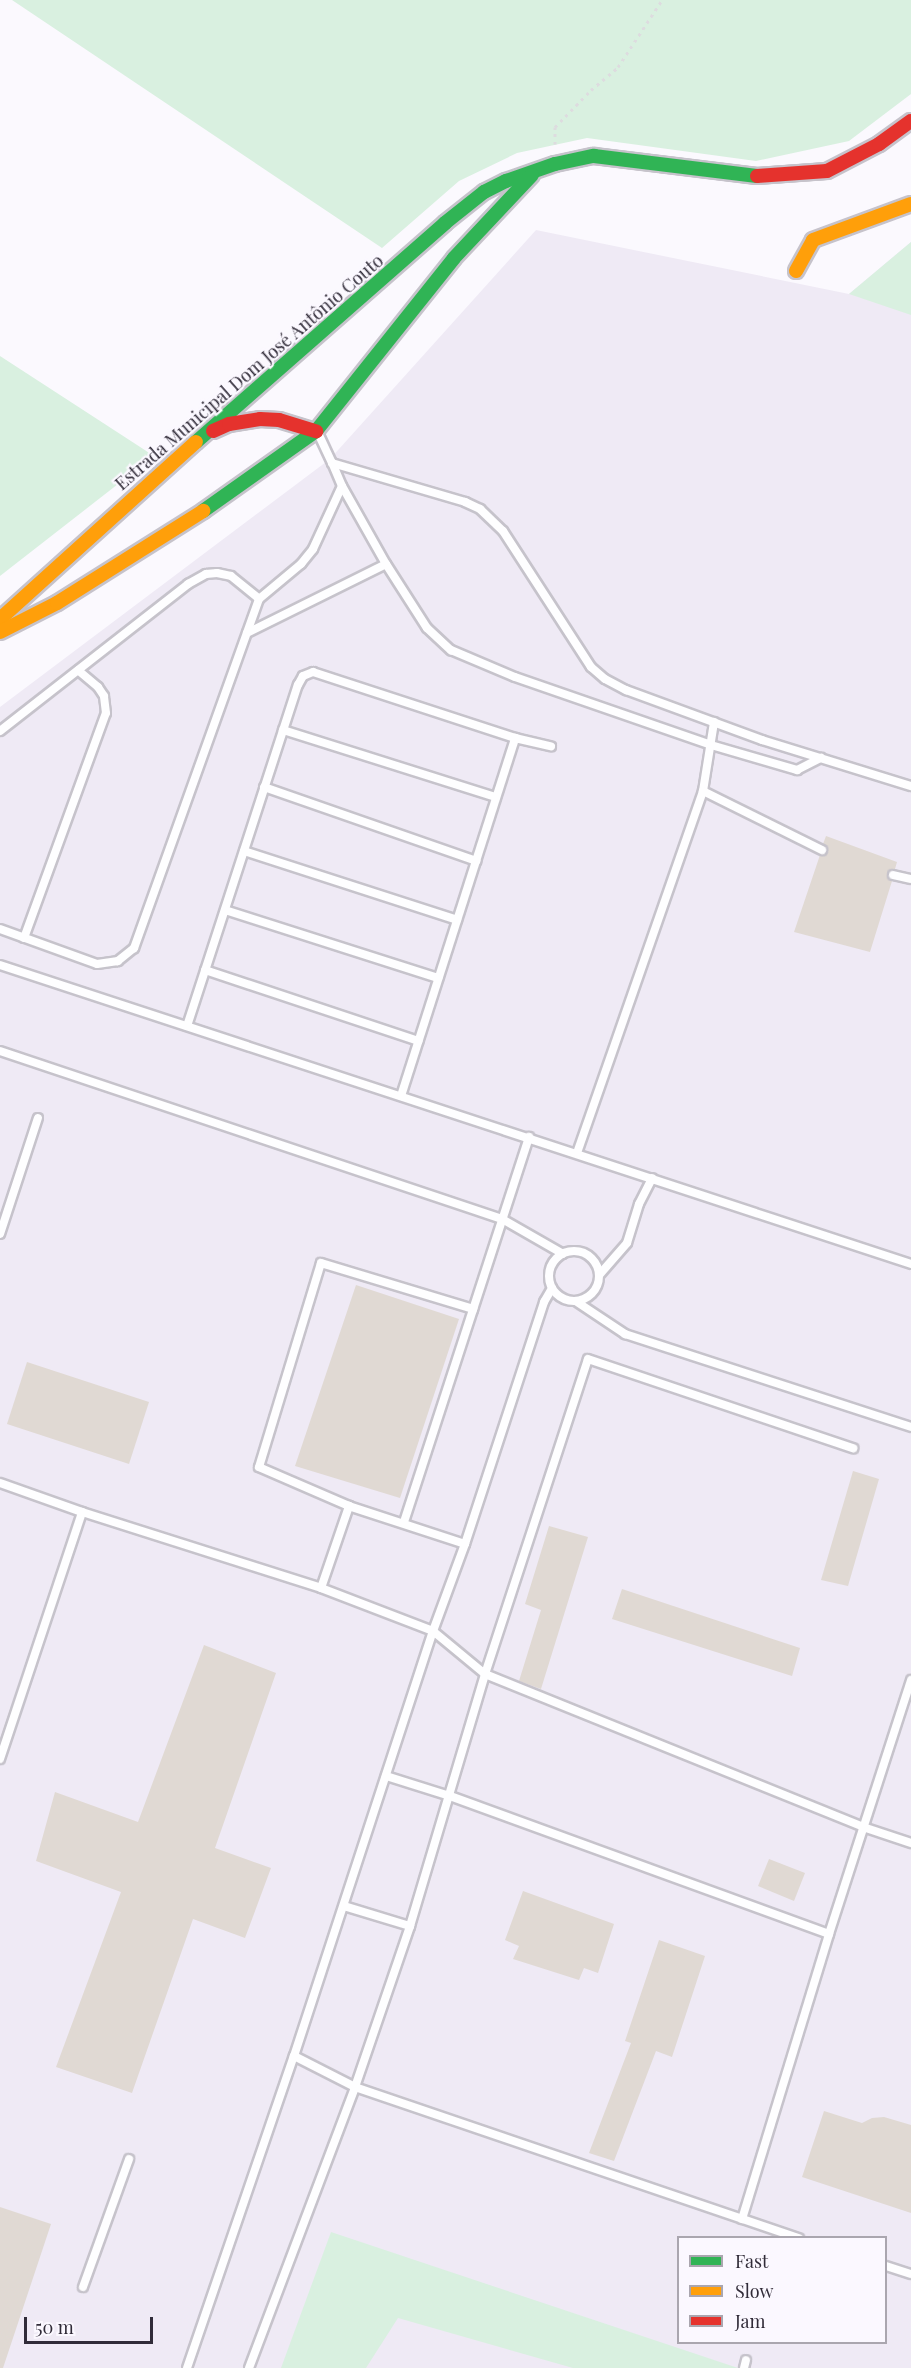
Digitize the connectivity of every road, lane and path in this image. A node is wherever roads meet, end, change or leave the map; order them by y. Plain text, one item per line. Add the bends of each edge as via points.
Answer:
1 (662, 0) edge
2 (911, 121) edge
3 (555, 164) junction
4 (535, 171) junction
5 (911, 204) edge
6 (796, 271) dead end
7 (260, 419) junction
8 (316, 431) junction
9 (201, 437) junction
10 (277, 461) junction
11 (332, 463) junction
12 (342, 486) junction
13 (386, 564) junction
14 (259, 599) junction
15 (0, 619) edge
16 (0, 632) edge
17 (247, 633) junction
18 (78, 670) junction
19 (714, 722) junction
20 (283, 730) junction
21 (0, 731) edge
22 (515, 738) junction
23 (551, 746) dead end
24 (711, 746) junction
25 (821, 758) junction
26 (911, 786) edge
27 (264, 787) junction
28 (703, 791) junction
29 (496, 797) junction
30 (822, 850) dead end
31 (244, 851) junction
32 (476, 861) junction
33 (893, 875) dead end
34 (911, 879) edge
35 (225, 910) junction
36 (457, 920) junction
37 (0, 929) edge
38 (24, 938) junction
39 (0, 965) edge
40 (205, 970) junction
41 (438, 978) junction
42 (187, 1026) junction
43 (418, 1041) junction
44 (0, 1051) edge
45 (401, 1096) junction
46 (38, 1118) dead end
47 (529, 1137) junction
48 (577, 1153) junction
49 (652, 1178) junction
50 (502, 1219) junction
51 (0, 1234) edge
52 (563, 1254) junction
53 (911, 1264) edge
54 (600, 1274) junction
55 (552, 1288) junction
56 (577, 1302) junction
57 (473, 1309) junction
58 (911, 1426) edge
59 (853, 1449) dead end
60 (0, 1483) edge
61 (349, 1506) junction
62 (82, 1512) junction
63 (404, 1522) junction
64 (465, 1544) junction
65 (321, 1588) junction
66 (433, 1630) junction
67 (484, 1674) junction
68 (911, 1680) edge
69 (0, 1759) edge
70 (387, 1776) junction
71 (450, 1796) junction
72 (863, 1827) junction
73 (911, 1842) edge
74 (344, 1906) junction
75 (410, 1926) junction
76 (829, 1934) junction
77 (294, 2056) junction
78 (355, 2087) junction
79 (129, 2159) dead end
80 (742, 2219) junction
81 (793, 2236) edge
82 (887, 2267) edge
83 (911, 2274) edge
84 (83, 2287) dead end
85 (188, 2368) edge
86 (249, 2368) edge

1 - 3 path via 618,67 555,127
2 - 3 main road, Estrada Municipal Dom José Antônio Couto via 879,144 827,171 765,177 594,156
3 - 4 main road, Estrada Municipal Dom José Antônio Couto
4 - 8 main road, Estrada Municipal Dom José Antônio Couto via 454,258
4 - 9 main road, Estrada Municipal Dom José Antônio Couto via 484,192 445,223
5 - 6 main road via 813,240
7 - 8 main road via 279,420
7 - 9 main road via 229,424
7 - 10 main road via 276,441
8 - 10 main road, Estrada Municipal Dom José Antônio Couto
8 - 11 lane
9 - 15 main road, Estrada Municipal Dom José Antônio Couto
10 - 16 main road, Estrada Municipal Dom José Antônio Couto via 57,603
11 - 12 lane
11 - 19 lane via 480,509 503,531 591,667 626,690
12 - 13 lane
12 - 14 lane via 313,549
13 - 17 lane
13 - 24 lane via 428,628 451,650 515,677
14 - 17 lane
14 - 18 lane via 231,576 206,574
17 - 38 lane via 134,948 118,961 97,964
18 - 21 lane
18 - 38 lane via 104,696 106,714
19 - 24 lane
19 - 25 lane
20 - 22 lane via 298,685 303,676 313,672
20 - 27 lane
20 - 29 lane
22 - 23 lane
22 - 29 lane
24 - 25 lane via 797,770
24 - 28 lane
25 - 26 lane
27 - 31 lane
27 - 32 lane
28 - 30 lane
28 - 48 lane
29 - 32 lane
31 - 35 lane
31 - 36 lane
32 - 36 lane
33 - 34 lane
35 - 40 lane
35 - 41 lane
36 - 41 lane
37 - 38 lane
39 - 42 lane
40 - 42 lane
40 - 43 lane
41 - 43 lane
42 - 45 lane
43 - 45 lane
44 - 50 lane
45 - 47 lane
46 - 51 lane
47 - 48 lane
47 - 50 lane
48 - 49 lane
49 - 53 lane
49 - 54 lane via 627,1243
50 - 52 lane
50 - 57 lane
52 - 54 lane via 582,1252 597,1265
52 - 55 lane via 550,1269
54 - 56 lane via 594,1293
55 - 56 lane via 567,1301
55 - 64 lane via 544,1302
56 - 58 lane via 625,1334
57 - 61 lane via 321,1263 259,1467
57 - 63 lane
59 - 67 lane via 588,1359
60 - 62 lane
61 - 63 lane
61 - 65 lane
62 - 65 lane
62 - 69 lane
63 - 64 lane
64 - 66 lane
65 - 66 lane
66 - 67 lane
66 - 70 lane
67 - 71 lane
67 - 72 lane
68 - 72 lane
70 - 71 lane
70 - 74 lane
71 - 75 lane
71 - 76 lane
72 - 73 lane
72 - 76 lane
74 - 75 lane
74 - 77 lane
75 - 78 lane
76 - 80 lane
77 - 78 lane
77 - 85 lane
78 - 80 lane
78 - 86 lane
79 - 84 lane
80 - 81 lane
82 - 83 lane

